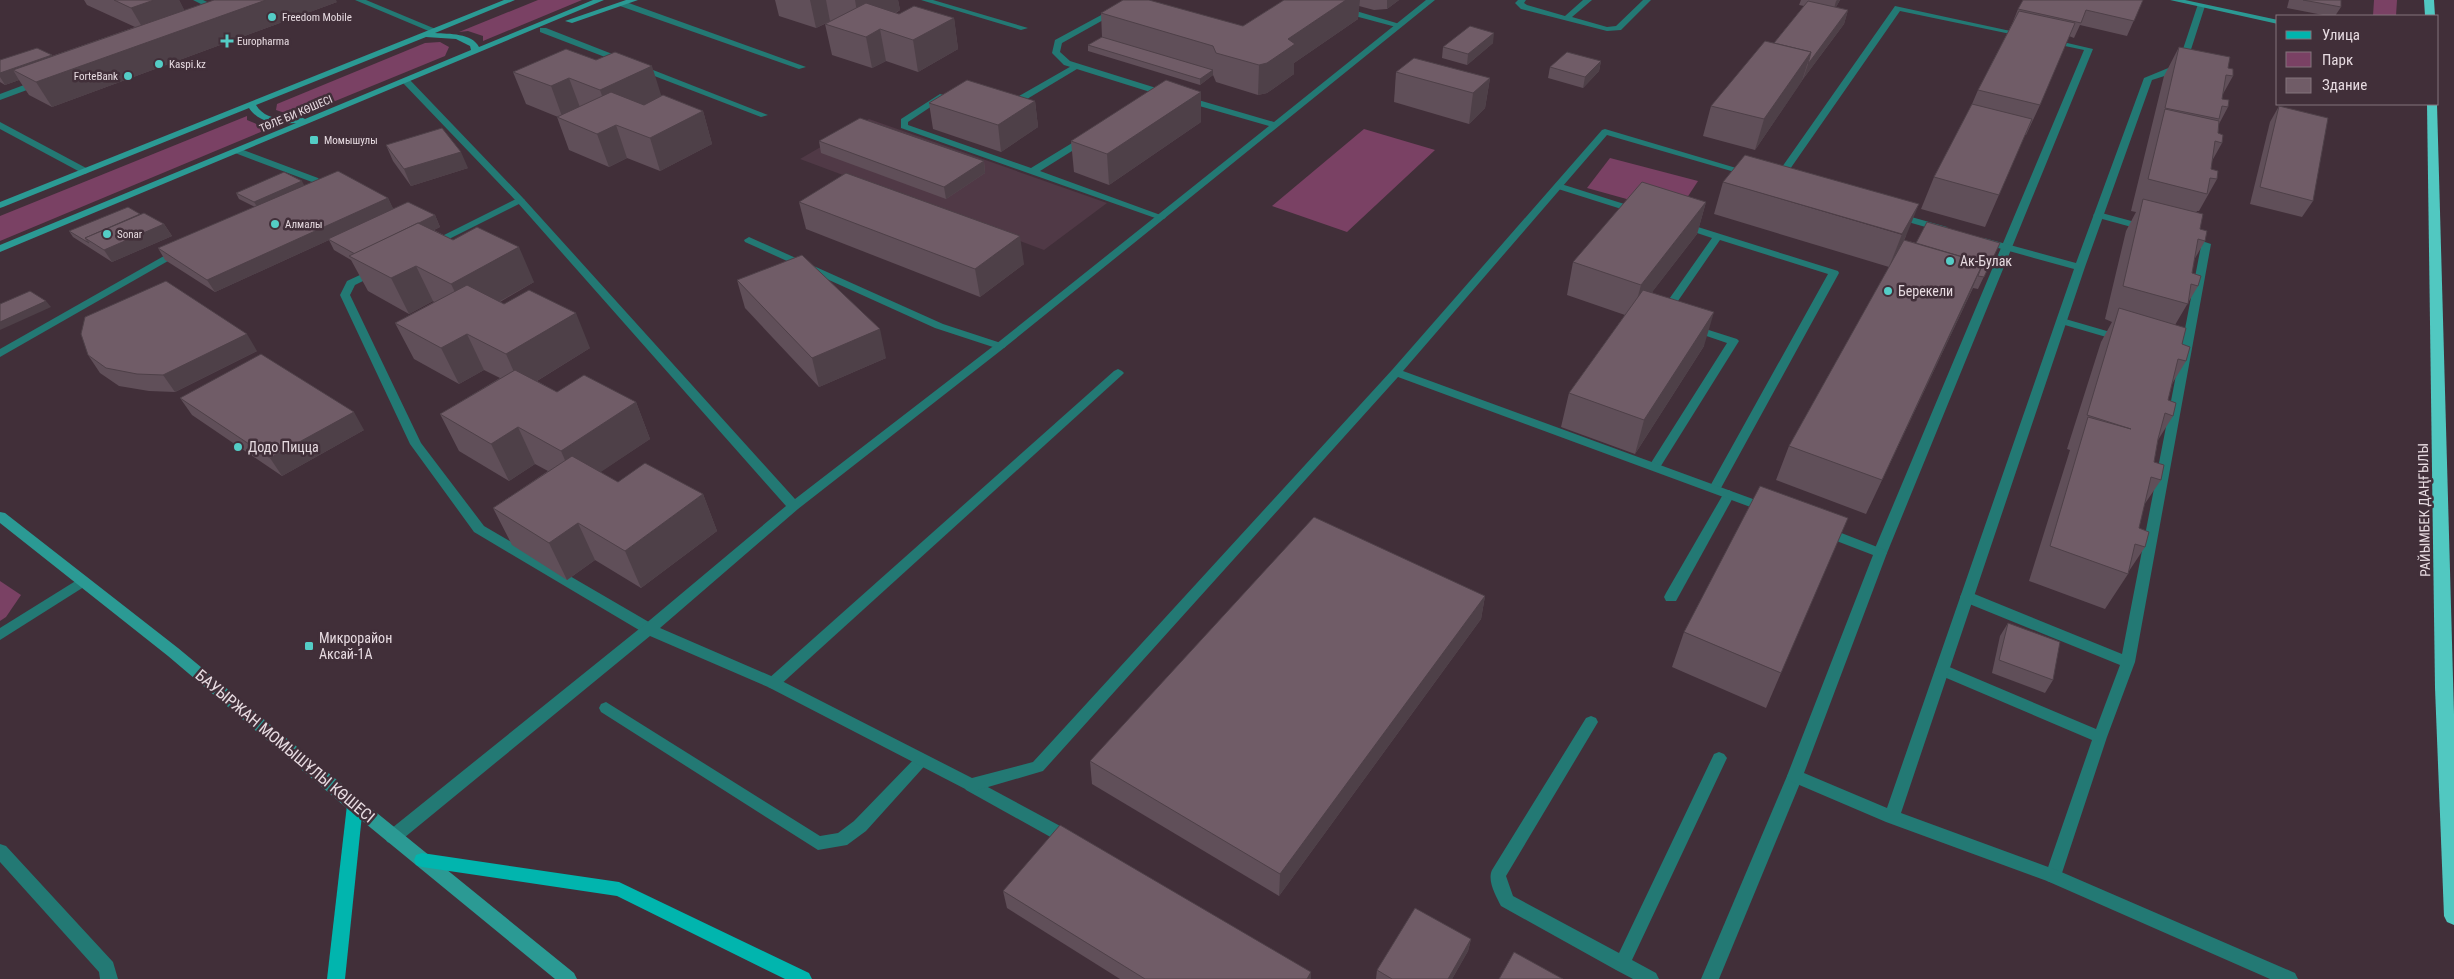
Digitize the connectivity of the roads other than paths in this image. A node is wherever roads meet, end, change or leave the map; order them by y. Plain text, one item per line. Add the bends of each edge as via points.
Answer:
1 (198, 0) edge
2 (359, 0) edge
3 (511, 0) edge
4 (600, 0) edge
5 (634, 0) edge
6 (925, 0) edge
7 (1135, 0) edge
8 (1431, 0) edge
9 (1522, 0) edge
10 (1588, 0) edge
11 (1647, 0) edge
12 (2174, 0) edge
13 (2429, 0) edge
14 (623, 4) junction
15 (2200, 6) junction
16 (1337, 9) edge
17 (1115, 11) junction
18 (1127, 14) edge
19 (2430, 15) edge
20 (220, 17) edge
21 (1567, 18) junction
22 (2276, 22) edge
23 (1399, 25) junction
24 (1024, 28) dead end
25 (434, 30) junction
26 (544, 30) junction
27 (421, 35) junction
28 (476, 52) junction
29 (456, 60) junction
30 (1078, 66) junction
31 (802, 67) dead end
32 (46, 80) edge
33 (406, 81) junction
34 (952, 93) edge
35 (0, 97) edge
36 (998, 103) edge
37 (251, 104) junction
38 (2432, 105) edge
39 (764, 116) dead end
40 (315, 118) junction
41 (0, 125) edge
42 (1275, 125) junction
43 (1094, 133) edge
44 (238, 150) junction
45 (85, 171) junction
46 (1033, 171) junction
47 (1558, 186) junction
48 (299, 196) edge
49 (520, 200) junction
50 (0, 205) edge
51 (1886, 213) edge
52 (2098, 215) junction
53 (1652, 216) edge
54 (1160, 217) junction
55 (1671, 222) edge
56 (1950, 231) edge
57 (2161, 232) edge
58 (1718, 236) junction
59 (2179, 237) edge
60 (1978, 239) edge
61 (750, 240) dead end
62 (185, 248) edge
63 (422, 248) edge
64 (2006, 248) junction
65 (0, 249) edge
66 (386, 266) edge
67 (2080, 267) junction
68 (2062, 321) junction
69 (2128, 341) edge
70 (1000, 346) junction
71 (0, 354) edge
72 (1396, 372) junction
73 (1118, 373) dead end
74 (1655, 466) junction
75 (1714, 488) junction
76 (1729, 494) junction
77 (794, 506) junction
78 (1782, 515) edge
79 (0, 516) edge
80 (1818, 529) edge
81 (1880, 553) junction
82 (82, 582) junction
83 (1671, 597) dead end
84 (1967, 597) junction
85 (649, 629) junction
86 (0, 635) edge
87 (2128, 662) junction
88 (1942, 670) junction
89 (773, 683) junction
90 (606, 708) dead end
91 (1590, 722) dead end
92 (2100, 737) junction
93 (1719, 758) dead end
94 (922, 760) junction
95 (1795, 776) junction
96 (971, 785) junction
97 (355, 805) junction
98 (1892, 817) junction
99 (393, 836) junction
100 (1082, 847) edge
101 (0, 851) edge
102 (422, 860) junction
103 (2053, 876) junction
104 (2454, 916) edge
105 (1622, 964) junction
106 (109, 979) edge
107 (336, 979) edge
108 (568, 979) edge
109 (804, 979) edge
110 (1650, 979) edge
111 (1710, 979) edge
112 (2288, 979) edge

1 - 20 street via 229,14
2 - 25 street
3 - 25 main road, ТӨЛЕ БИ КӨШЕСІ
4 - 28 main road, ТӨЛЕ БИ КӨШЕСІ
5 - 14 main road
6 - 24 street
7 - 17 street
8 - 23 street
9 - 21 street via 1519,3 1524,7
10 - 21 street
11 - 21 street via 1618,28 1607,29
12 - 15 main road
13 - 19 highway
14 - 26 main road
14 - 31 street
15 - 22 main road
15 - 52 street via 2182,65 2148,78
16 - 23 street
17 - 18 street
17 - 30 street via 1058,42 1056,53 1068,63
23 - 42 street
25 - 27 main road, ТӨЛЕ БИ КӨШЕСІ
26 - 29 main road
26 - 39 street
27 - 28 main road via 458,36 474,45
27 - 37 main road, ТӨЛЕ БИ КӨШЕСІ
28 - 29 main road, ТӨЛЕ БИ КӨШЕСІ
29 - 33 main road, ТӨЛЕ БИ КӨШЕСІ
30 - 36 street via 1014,102
30 - 42 street via 1154,94
32 - 35 street
33 - 40 main road, ТӨЛЕ БИ КӨШЕСІ
33 - 49 street
34 - 46 street via 904,122 904,126
37 - 40 main road via 256,114 263,118 283,122
37 - 45 main road, ТӨЛЕ БИ КӨШЕСІ
38 - 104 highway, РАЙЫМБЕК ДАҢҒЫЛЫ via 2444,688
40 - 44 main road, ТӨЛЕ БИ КӨШЕСІ
41 - 45 street
42 - 54 street
43 - 46 street
44 - 48 street via 315,180 319,185
44 - 65 main road, ТӨЛЕ БИ КӨШЕСІ
45 - 50 main road, ТӨЛЕ БИ КӨШЕСІ
46 - 54 street
47 - 53 street
47 - 64 street via 1605,132 1772,180 1898,8 2089,49
47 - 72 street
49 - 63 street
49 - 77 street
51 - 56 street
52 - 57 street
52 - 67 street
54 - 70 street
55 - 58 street
58 - 74 street via 1661,317 1733,341
58 - 75 street via 1834,273
59 - 87 street via 2206,244 2180,356
60 - 64 street
61 - 70 street via 939,326
62 - 71 street
64 - 67 street
64 - 81 street
66 - 85 street via 351,283 345,295 416,444 479,529
67 - 68 street
68 - 69 street
68 - 84 street
70 - 77 street
72 - 74 street
72 - 96 street via 1038,767
73 - 89 street
74 - 75 street
75 - 76 street
76 - 78 street
76 - 83 street
77 - 85 street
79 - 82 main road, БАУЫРЖАН МОМЫШҰЛЫ КӨШЕСІ
80 - 81 street
81 - 95 street
82 - 86 street
82 - 97 main road, БАУЫРЖАН МОМЫШҰЛЫ КӨШЕСІ via 173,652
84 - 87 street
84 - 88 street
85 - 89 street
85 - 99 street
87 - 92 street
88 - 92 street
88 - 98 street
89 - 94 street
90 - 94 street via 818,843 841,840 860,826
91 - 105 street via 1498,876 1507,901
92 - 103 street
93 - 105 street
94 - 96 street
95 - 98 street
95 - 111 street
96 - 100 street
97 - 99 main road, БАУЫРЖАН МОМЫШҰЛЫ КӨШЕСІ
97 - 107 main road
98 - 103 street
99 - 102 main road, БАУЫРЖАН МОМЫШҰЛЫ КӨШЕСІ
101 - 106 street via 107,968
102 - 108 main road, БАУЫРЖАН МОМЫШҰЛЫ КӨШЕСІ
102 - 109 main road via 619,889
103 - 112 street
105 - 110 street

